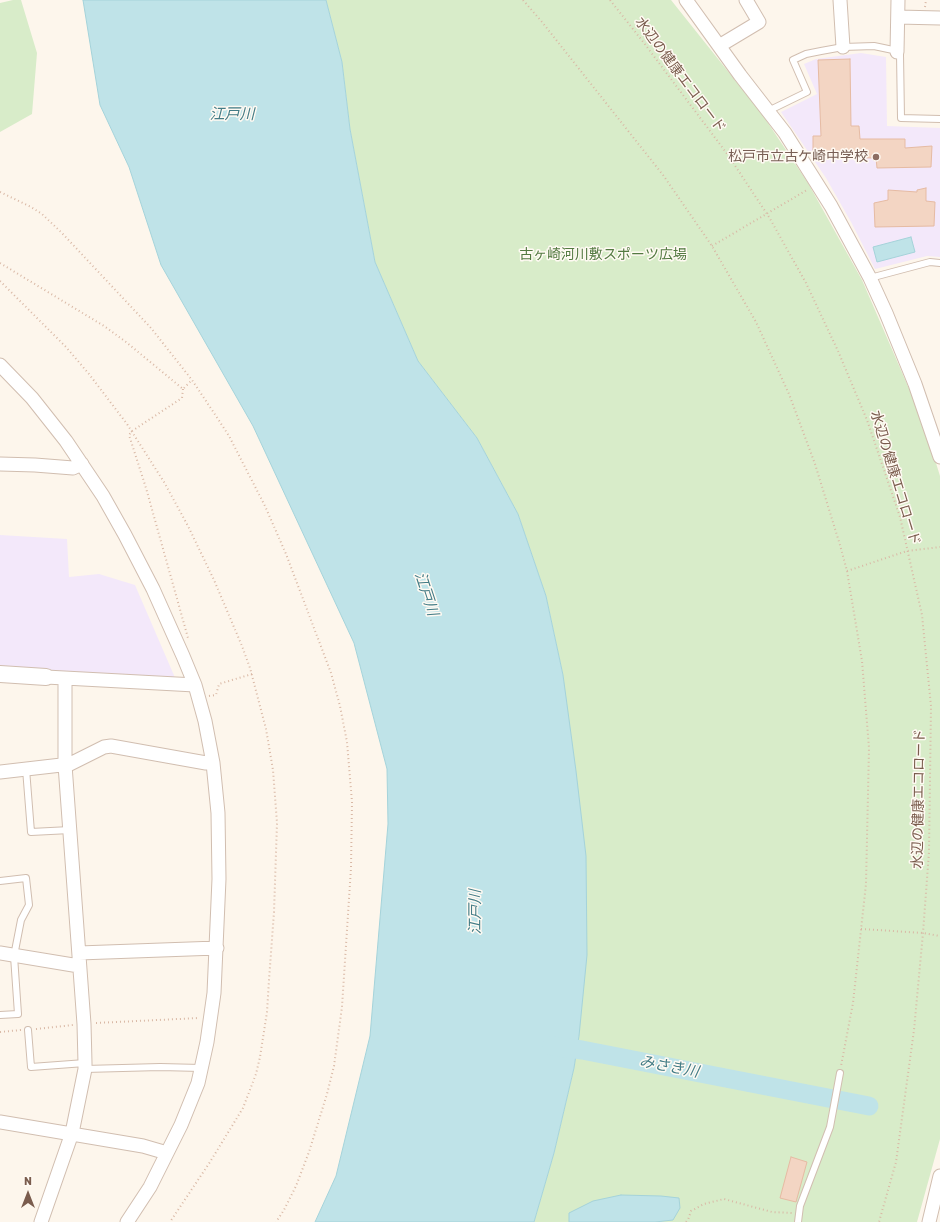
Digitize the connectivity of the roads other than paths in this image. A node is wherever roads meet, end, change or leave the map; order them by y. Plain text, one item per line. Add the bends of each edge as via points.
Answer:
1 (686, 0) edge
2 (746, 0) edge
3 (840, 0) edge
4 (898, 0) edge
5 (898, 17) junction
6 (940, 18) edge
7 (719, 46) junction
8 (843, 47) junction
9 (897, 52) junction
10 (768, 111) junction
11 (940, 119) edge
12 (940, 262) edge
13 (870, 278) junction
14 (2, 370) edge
15 (940, 457) edge
16 (0, 464) edge
17 (82, 464) junction
18 (0, 674) edge
19 (46, 677) joint
20 (65, 678) junction
21 (195, 685) junction
22 (213, 763) junction
23 (65, 766) junction
24 (26, 769) junction
25 (0, 772) edge
26 (70, 830) junction
27 (0, 881) edge
28 (217, 948) junction
29 (0, 953) edge
30 (79, 953) junction
31 (14, 956) junction
32 (79, 966) junction
33 (0, 1015) edge
34 (28, 1030) road end
35 (85, 1066) junction
36 (201, 1068) junction
37 (840, 1073) road end
38 (0, 1122) edge
39 (72, 1133) junction
40 (167, 1153) junction
41 (940, 1180) edge
42 (42, 1222) edge
43 (127, 1222) edge
44 (798, 1222) edge
45 (929, 1222) edge

1 - 7 street
2 - 7 street via 759,22
3 - 8 street
4 - 5 street
5 - 6 street
5 - 9 street
7 - 10 street
8 - 9 lane via 874,46
8 - 10 lane via 806,54 793,60 807,92
9 - 11 lane via 900,54 901,118
10 - 13 street via 821,190
12 - 13 lane via 930,262
13 - 15 street via 915,384
14 - 17 street via 32,398
16 - 17 street via 73,468
17 - 21 street via 138,558
18 - 19 street
19 - 20 street
20 - 21 street
20 - 23 street
21 - 22 street
22 - 23 street via 111,746
22 - 28 street via 218,813
23 - 24 street
23 - 26 street
24 - 25 street
24 - 26 lane via 32,832
26 - 30 street
27 - 31 lane via 26,878 28,905 20,920
28 - 30 street
28 - 36 street via 214,993
29 - 31 street
30 - 32 street
31 - 32 street
31 - 33 lane via 18,1014
32 - 35 street
34 - 35 lane via 31,1067
35 - 36 lane
35 - 39 street
36 - 40 street via 190,1104
37 - 44 lane via 830,1127 800,1206
38 - 39 street
39 - 40 street
39 - 42 street
40 - 43 street via 150,1187
41 - 45 street

